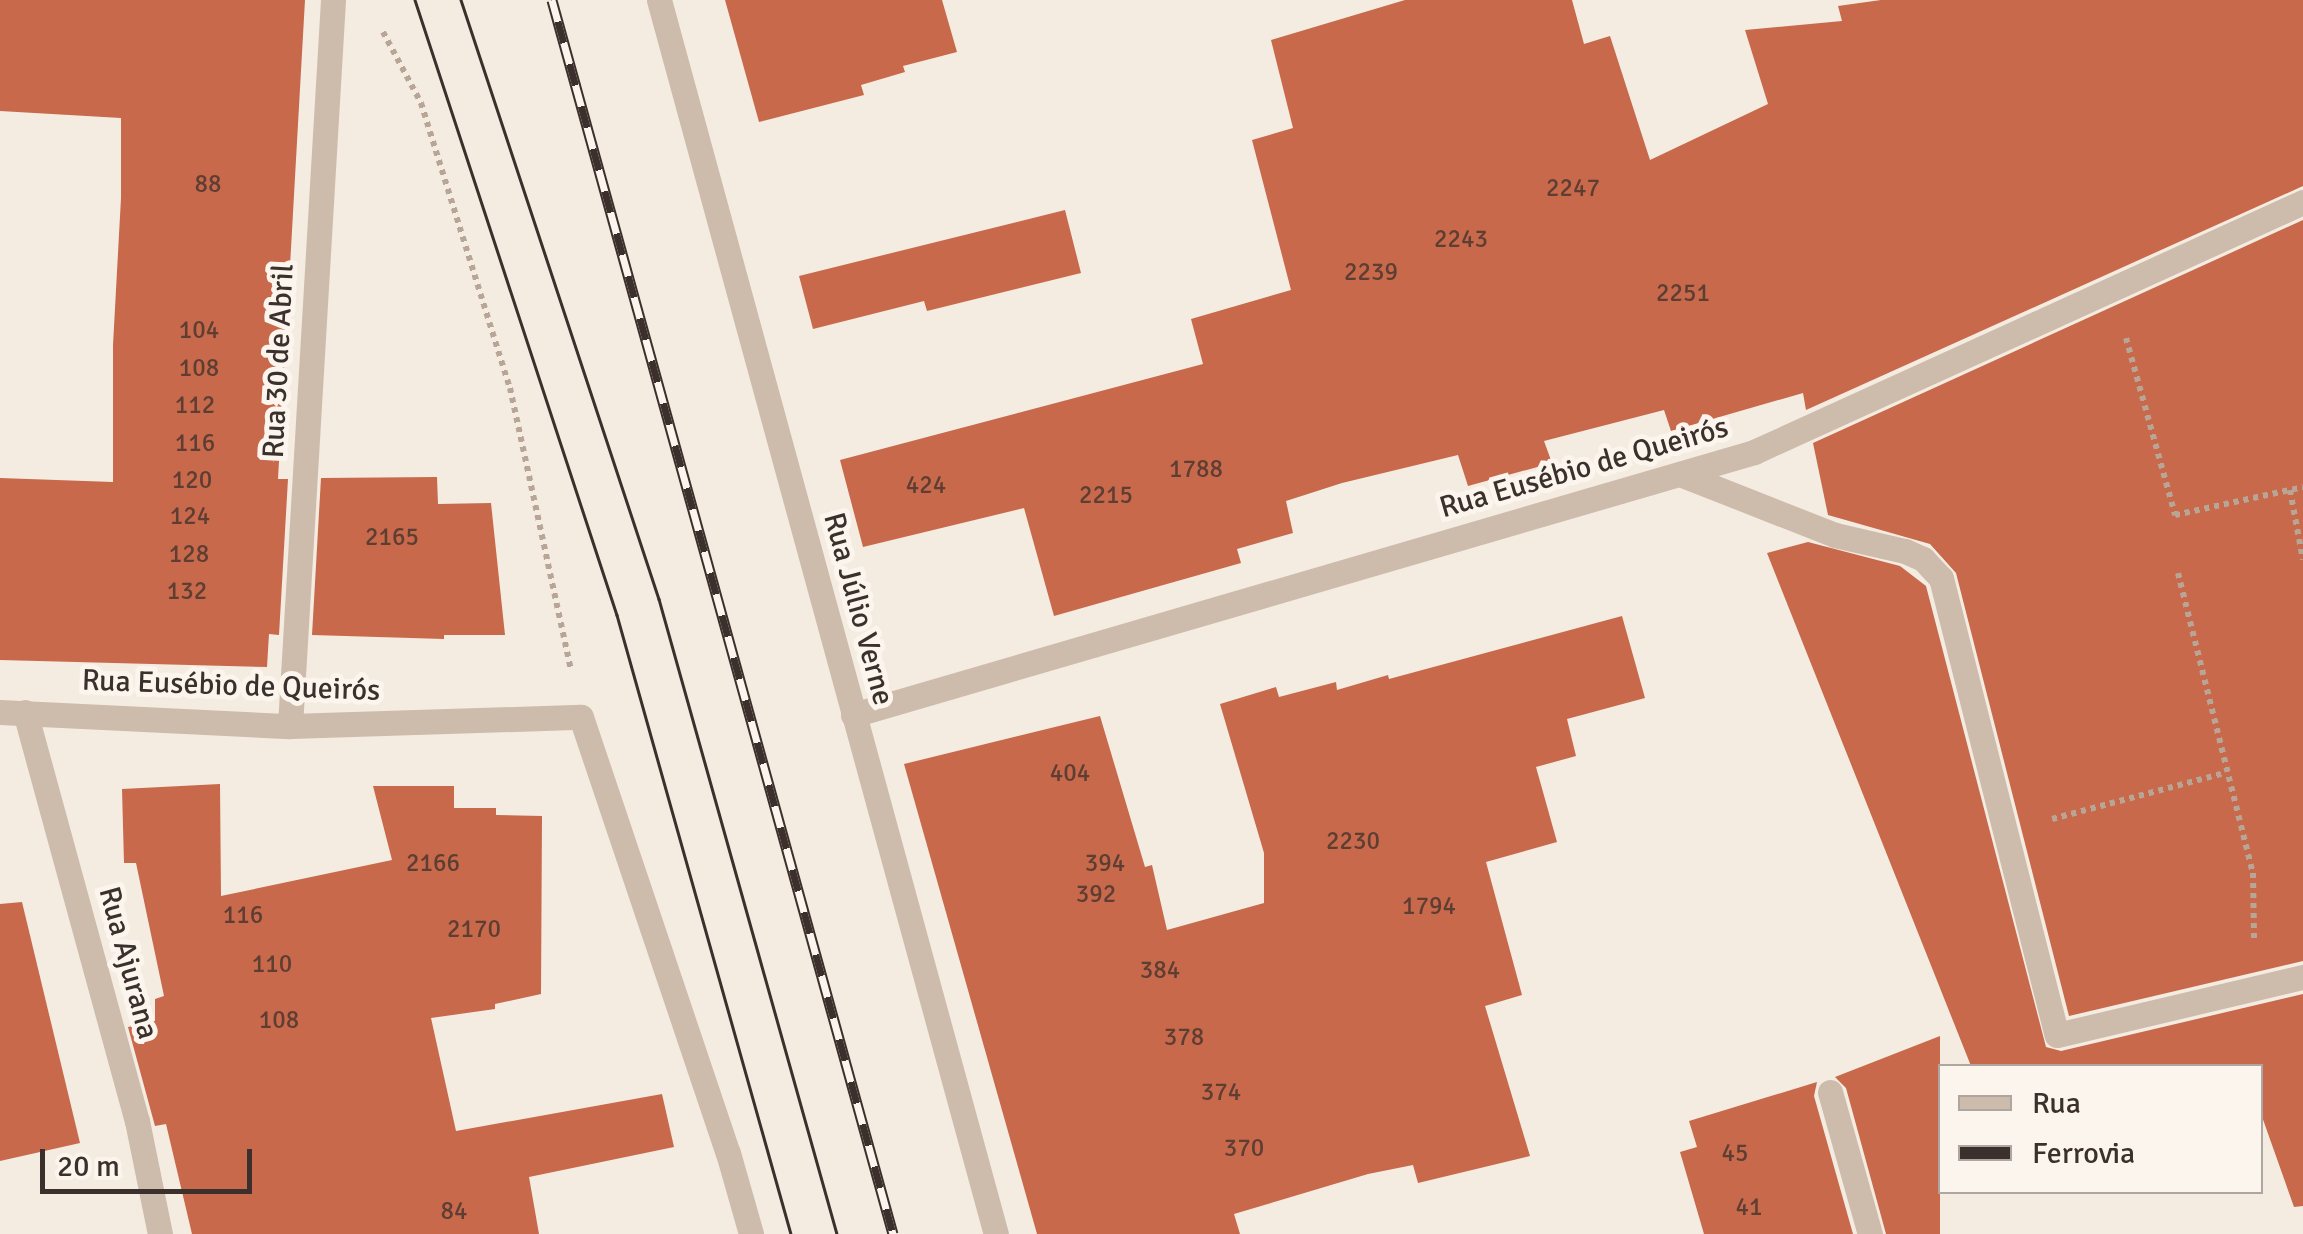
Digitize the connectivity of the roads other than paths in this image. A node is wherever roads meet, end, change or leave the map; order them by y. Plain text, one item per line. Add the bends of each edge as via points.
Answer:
1 (333, 0) edge
2 (659, 0) edge
3 (2303, 202) edge
4 (1680, 474) junction
5 (13, 712) edge
6 (853, 715) junction
7 (290, 726) junction
8 (2303, 977) edge
9 (1830, 1092) dead end
10 (160, 1234) edge
11 (751, 1234) edge
12 (996, 1234) edge
13 (1870, 1234) edge

1 - 7 street, Rua 30 de Abril
2 - 6 street, Rua Júlio Verne
3 - 4 street, Rua Eusébio de Queirós via 1754,452
4 - 6 street, Rua Eusébio de Queirós
4 - 8 street via 1835,535 1905,550 1941,578 2057,1034
5 - 7 street, Rua Eusébio de Queirós
5 - 10 street, Rua Ajurana via 137,1120
6 - 12 street, Rua Júlio Verne
7 - 11 street, Rua Eusébio de Queirós via 581,717
9 - 13 street

